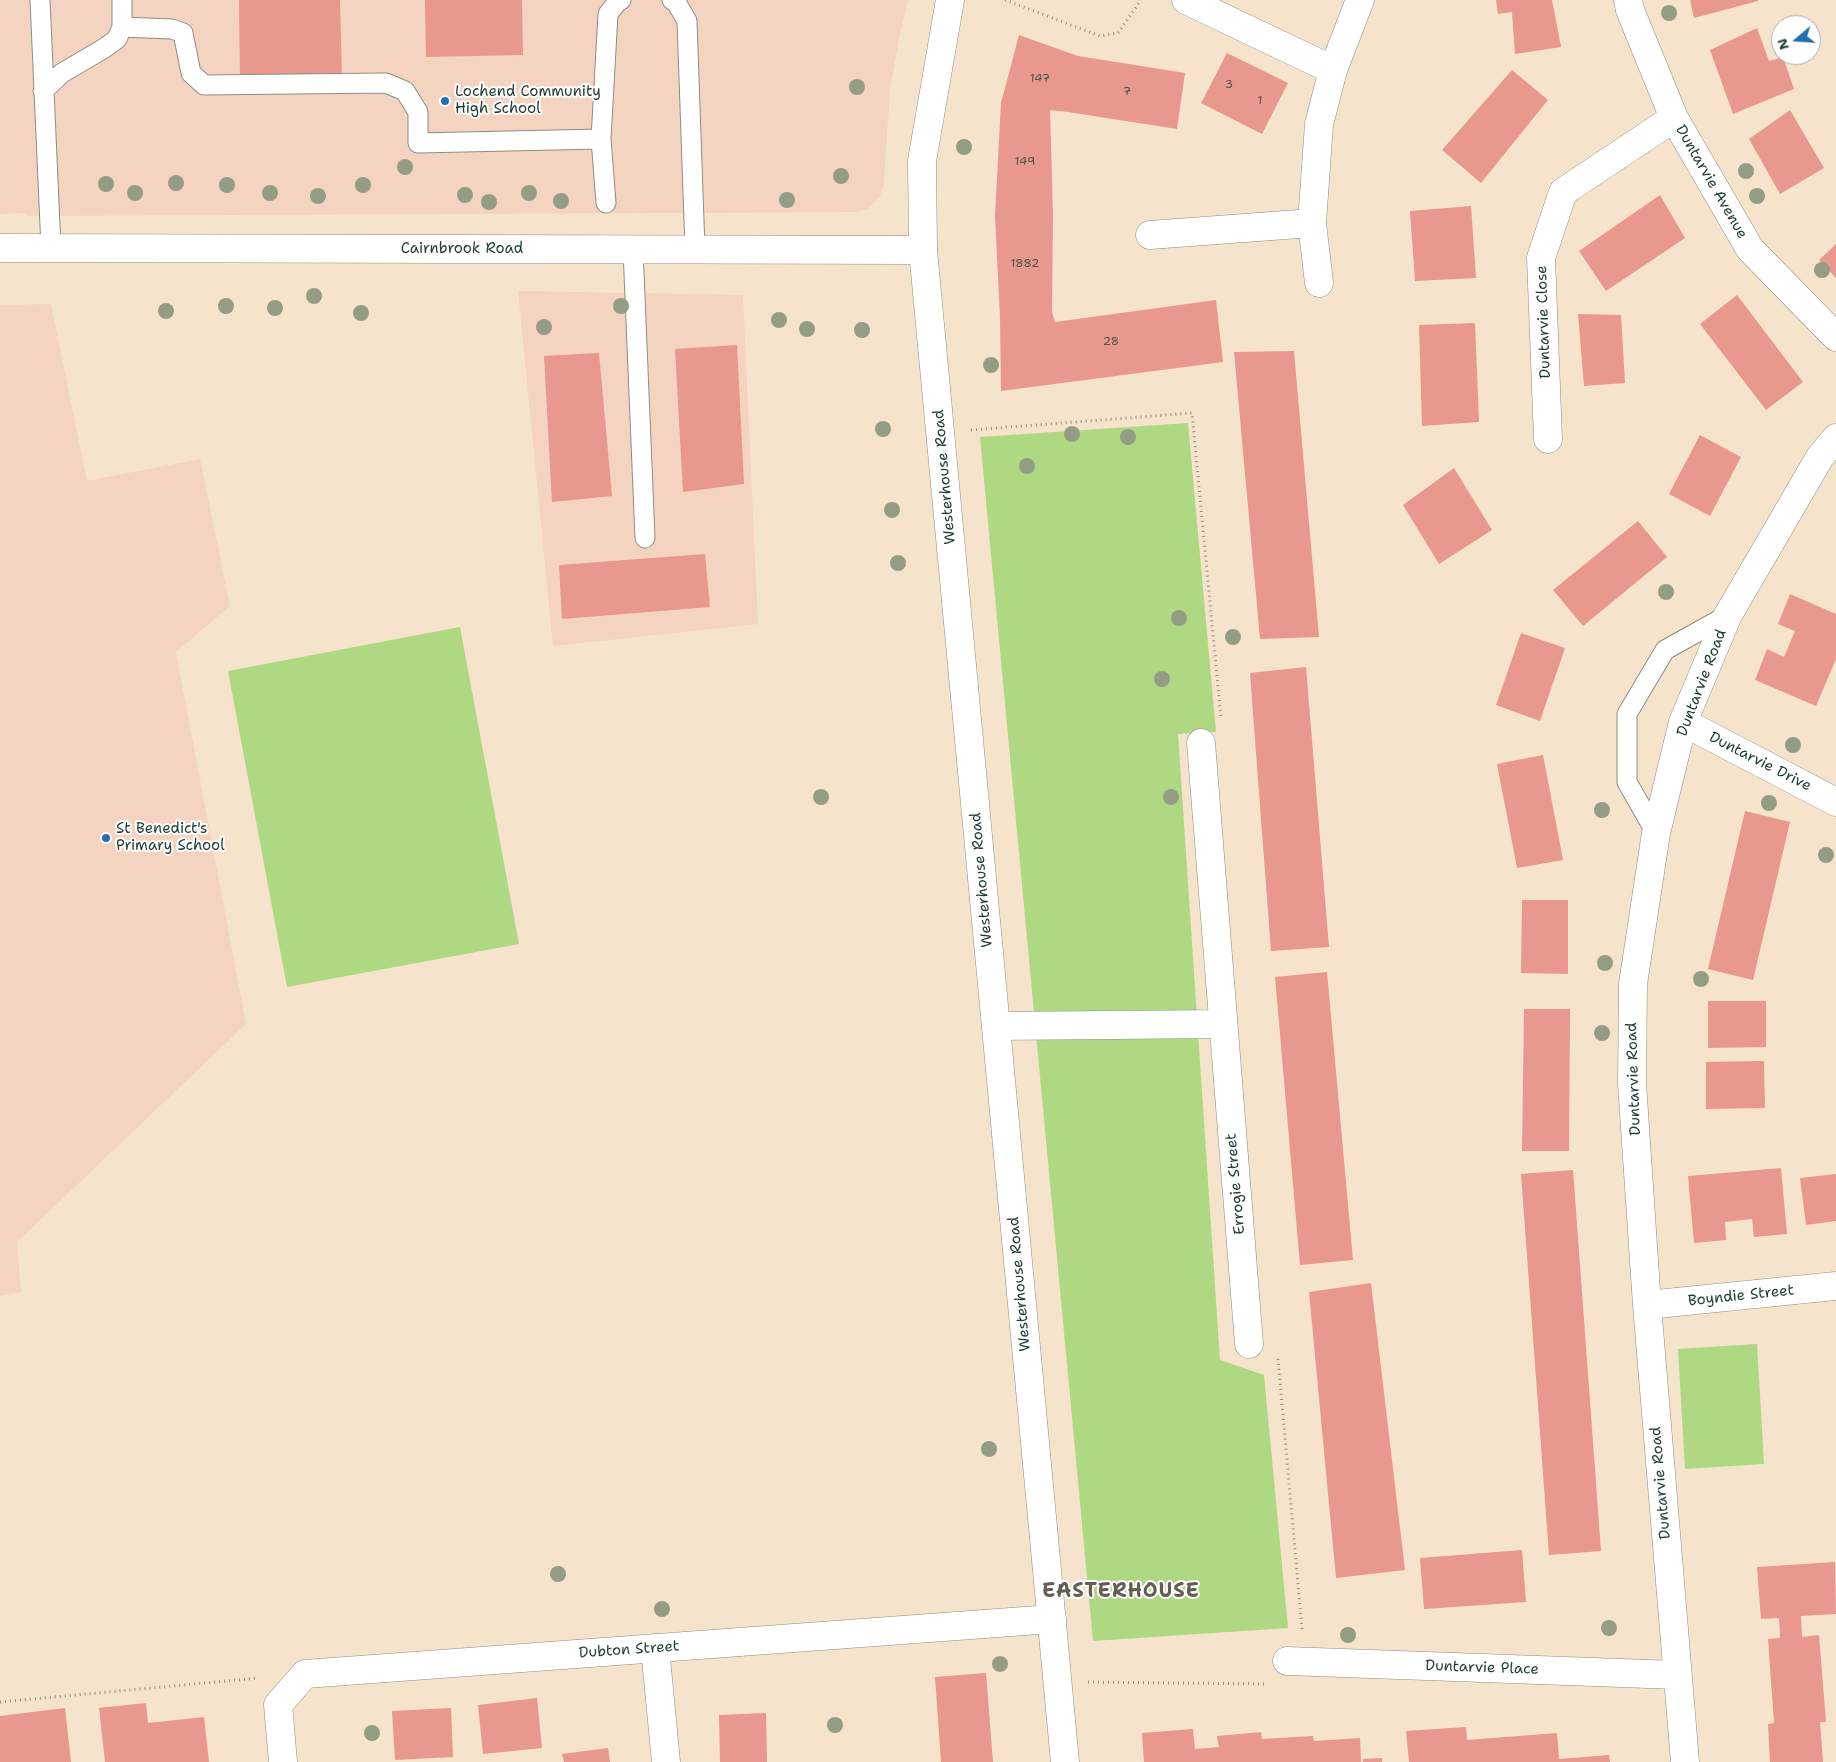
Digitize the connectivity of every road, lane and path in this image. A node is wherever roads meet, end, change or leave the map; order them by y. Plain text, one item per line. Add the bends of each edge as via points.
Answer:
1 (40, 0) edge
2 (122, 0) edge
3 (621, 0) edge
4 (672, 0) edge
5 (950, 0) edge
6 (1005, 0) edge
7 (1141, 0) edge
8 (1186, 0) edge
9 (1360, 0) edge
10 (1628, 0) edge
11 (122, 27) junction
12 (1333, 70) junction
13 (43, 90) junction
14 (1674, 118) junction
15 (601, 139) junction
16 (606, 203) dead end
17 (1312, 222) junction
18 (1150, 235) dead end
19 (0, 248) edge
20 (51, 248) junction
21 (634, 249) junction
22 (696, 249) junction
23 (923, 250) junction
24 (1319, 283) dead end
25 (1836, 337) edge
26 (940, 432) junction
27 (1836, 438) edge
28 (1548, 439) dead end
29 (645, 538) dead end
30 (1728, 615) junction
31 (1683, 722) junction
32 (1222, 723) dead end
33 (1201, 743) dead end
34 (1836, 802) edge
35 (1656, 833) junction
36 (1224, 1024) junction
37 (996, 1026) junction
38 (1836, 1286) edge
39 (1647, 1305) junction
40 (1249, 1344) dead end
41 (1278, 1356) dead end
42 (1052, 1619) junction
43 (655, 1648) junction
44 (1296, 1662) junction
45 (305, 1674) junction
46 (1678, 1675) junction
47 (1058, 1682) junction
48 (0, 1702) edge
49 (283, 1762) edge
50 (666, 1762) edge
51 (1065, 1762) edge
52 (1685, 1762) edge

1 - 13 lane
2 - 11 lane
3 - 15 lane via 608,14
4 - 22 lane via 687,21
5 - 23 street, Westerhouse Road via 922,161
6 - 7 path via 1100,36 1118,33
8 - 12 street
9 - 12 street
10 - 14 street, Duntarvie Avenue
11 - 13 lane via 116,39 62,73
11 - 15 lane via 172,29 183,33 191,74 204,85 386,83 405,91 418,112 418,143
12 - 17 street via 1320,124
13 - 20 lane
14 - 25 street, Duntarvie Avenue via 1750,249
14 - 28 street, Duntarvie Close via 1564,192 1541,258
15 - 16 lane
17 - 18 street
17 - 24 street
19 - 20 street, Cairnbrook Road
20 - 21 street, Cairnbrook Road
21 - 22 street, Cairnbrook Road
21 - 29 lane
22 - 23 street, Cairnbrook Road
23 - 26 street, Westerhouse Road
26 - 32 path via 1192,412
26 - 37 street, Westerhouse Road
27 - 30 street, Duntarvie Road via 1820,458
30 - 31 street, Duntarvie Road
30 - 35 lane via 1665,650 1627,714 1627,782
31 - 34 street, Duntarvie Drive
31 - 35 street, Duntarvie Road
33 - 36 street, Errogie Street
35 - 39 street, Duntarvie Road via 1633,984 1632,1083
36 - 37 street
36 - 40 street, Errogie Street
37 - 42 street, Westerhouse Road
38 - 39 street, Boyndie Street
39 - 46 street, Duntarvie Road
41 - 44 path
42 - 43 street, Dubton Street
42 - 47 street, Westerhouse Road
43 - 45 street, Dubton Street
43 - 50 street
44 - 46 street, Duntarvie Place
44 - 47 path via 1286,1685
45 - 48 path
45 - 49 street via 278,1705
46 - 52 street, Duntarvie Road
47 - 51 street, Westerhouse Road

